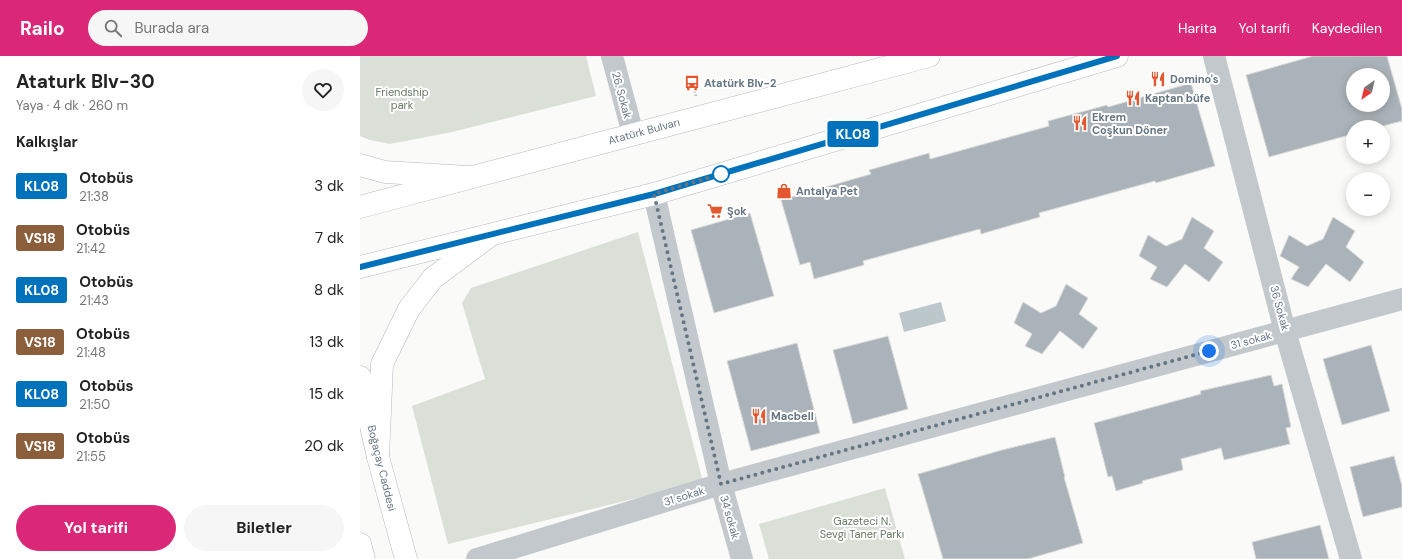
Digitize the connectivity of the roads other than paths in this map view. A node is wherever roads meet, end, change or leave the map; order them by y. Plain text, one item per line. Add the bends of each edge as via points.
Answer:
1 (612, 56) edge
2 (929, 56) edge
3 (1117, 56) edge
4 (1214, 56) edge
5 (633, 134) junction
6 (360, 165) edge
7 (469, 177) junction
8 (654, 194) junction
9 (360, 207) edge
10 (491, 235) junction
11 (360, 267) edge
12 (1402, 299) edge
13 (1285, 330) junction
14 (360, 377) edge
15 (378, 457) junction
16 (721, 484) junction
17 (360, 544) edge
18 (364, 559) edge
19 (406, 559) edge
20 (477, 559) edge
21 (742, 559) edge
22 (1350, 559) edge

1 - 5 street, 26. Sokak
2 - 5 main road, Atatürk Bulvarı
3 - 8 main road
4 - 13 street, 36 Sokak
5 - 7 main road, Atatürk Bulvarı
6 - 7 main road via 385,172
7 - 9 main road, Atatürk Bulvarı
8 - 10 main road
8 - 16 street, 34 sokak
10 - 11 main road
10 - 15 main road via 434,278 409,309 382,364
12 - 13 street, 31 sokak
13 - 16 street, 31 sokak
13 - 22 street, 36 Sokak
14 - 15 main road, Boğaçay Caddesi
15 - 19 main road, Boğaçay Caddesi
16 - 20 street, 31 sokak
16 - 21 street, 34 sokak
17 - 18 main road

